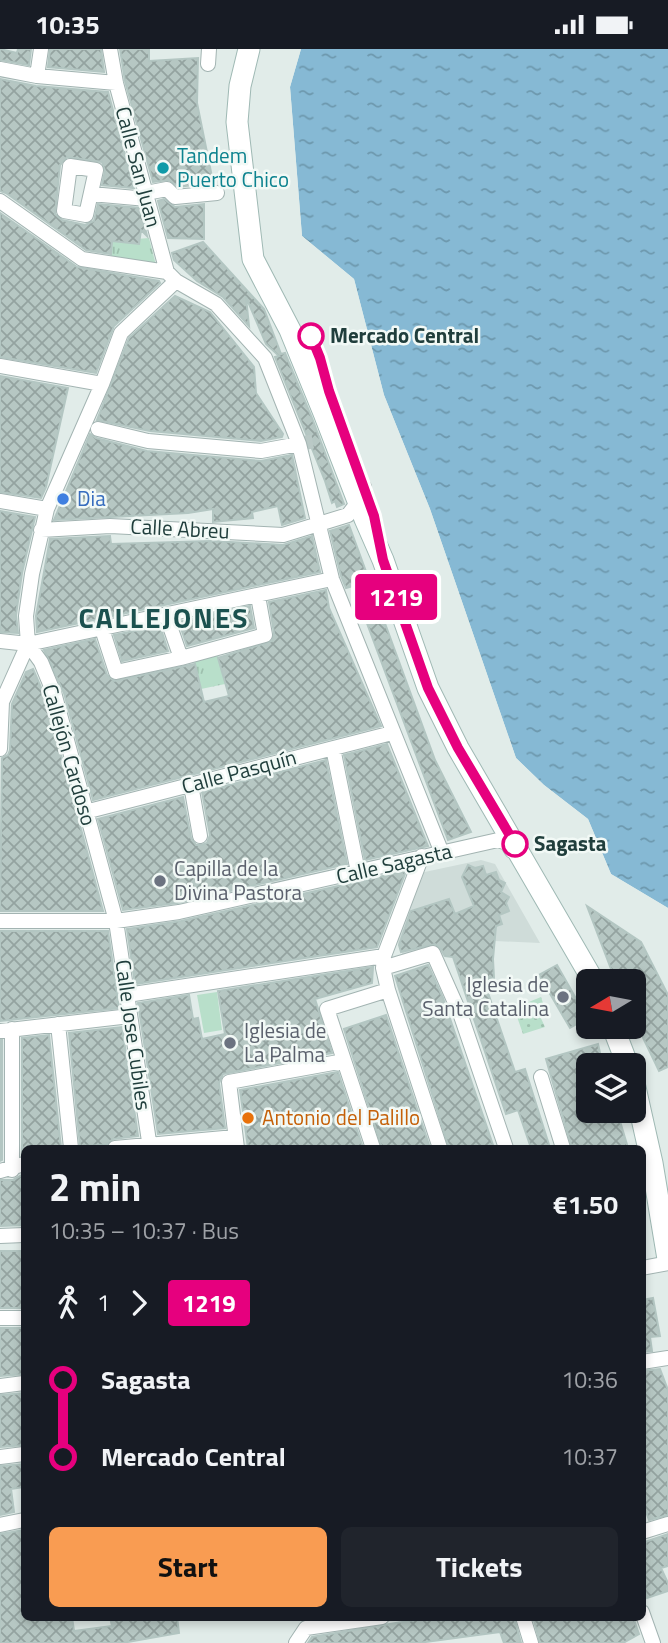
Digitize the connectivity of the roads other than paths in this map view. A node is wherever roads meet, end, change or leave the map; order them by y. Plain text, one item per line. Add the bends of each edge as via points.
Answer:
1 (41, 49) edge
2 (110, 49) edge
3 (249, 49) edge
4 (0, 69) edge
5 (37, 76) junction
6 (116, 83) junction
7 (217, 193) dead end
8 (91, 194) dead end
9 (146, 196) junction
10 (0, 201) edge
11 (171, 276) junction
12 (271, 292) junction
13 (0, 366) edge
14 (102, 384) junction
15 (99, 429) dead end
16 (299, 444) junction
17 (0, 501) edge
18 (359, 501) junction
19 (47, 509) junction
20 (318, 523) junction
21 (41, 530) junction
22 (383, 560) junction
23 (332, 579) junction
24 (258, 596) junction
25 (166, 615) junction
26 (102, 629) junction
27 (0, 641) edge
28 (29, 644) junction
29 (181, 658) junction
30 (428, 688) junction
31 (392, 733) junction
32 (333, 748) junction
33 (0, 749) edge
34 (191, 785) junction
35 (85, 812) junction
36 (200, 836) dead end
37 (498, 840) junction
38 (442, 853) junction
39 (422, 856) junction
40 (358, 872) junction
41 (544, 894) junction
42 (0, 921) edge
43 (116, 921) junction
44 (383, 962) junction
45 (578, 969) edge
46 (587, 969) edge
47 (388, 990) junction
48 (127, 995) junction
49 (130, 1016) junction
50 (58, 1024) junction
51 (6, 1030) edge
52 (344, 1061) junction
53 (541, 1077) dead end
54 (640, 1123) edge
55 (236, 1143) edge
56 (71, 1145) edge
57 (150, 1145) edge
58 (193, 1145) edge
59 (372, 1145) edge
60 (438, 1145) edge
61 (505, 1145) edge
62 (562, 1145) edge
63 (644, 1145) edge
64 (647, 1165) edge
65 (12, 1169) edge
66 (21, 1235) edge
67 (0, 1236) edge
68 (668, 1261) edge
69 (646, 1267) edge
70 (0, 1318) edge
71 (21, 1318) edge
72 (668, 1358) edge
73 (646, 1361) edge
74 (21, 1384) edge
75 (0, 1386) edge
76 (21, 1454) edge
77 (0, 1457) edge
78 (21, 1521) edge
79 (668, 1524) edge
80 (0, 1525) edge
81 (646, 1531) edge
82 (524, 1621) edge
83 (645, 1621) edge
84 (305, 1622) edge
85 (296, 1643) edge
86 (531, 1643) edge
87 (653, 1643) edge

1 - 5 street
2 - 6 street, Calle San Juan
3 - 12 street via 237,122 253,259
4 - 5 street
5 - 6 street
6 - 9 street, Calle San Juan
7 - 9 street via 175,197 167,189
8 - 9 street
9 - 11 street, Calle San Juan
10 - 11 street via 82,259
11 - 14 street, Callejón Cardoso via 121,333
11 - 16 street via 216,304 265,358
12 - 18 street via 290,330 327,440
12 - 18 street via 290,311 333,399
13 - 14 street
14 - 19 street, Callejón Cardoso
15 - 16 street via 148,441 261,451
16 - 20 street
17 - 19 street
18 - 20 street, Calle Abreu
18 - 22 street
18 - 22 street via 374,516
19 - 21 street, Callejón Cardoso
20 - 21 street, Calle Abreu via 283,535 110,526
20 - 23 street
21 - 28 street, Callejón Cardoso via 26,616
22 - 30 street
23 - 24 street
23 - 31 street
24 - 25 street
24 - 29 street via 265,635
25 - 26 street
25 - 29 street
26 - 28 street
26 - 29 street via 116,672
27 - 28 street
28 - 33 street via 2,702
28 - 35 street, Callejón Cardoso via 55,696
30 - 37 street via 449,753
30 - 41 street
31 - 32 street, Calle Pasquín
31 - 38 street
32 - 34 street, Calle Pasquín
32 - 40 street
34 - 35 street, Calle Pasquín
34 - 36 street
35 - 43 street, Callejón Cardoso
37 - 38 street, Calle Sagasta
37 - 41 street via 507,843 533,885
37 - 45 street
38 - 39 street, Calle Sagasta
39 - 40 street, Calle Sagasta
39 - 44 street
40 - 43 street, Calle Sagasta via 179,912
41 - 46 street
42 - 43 street, Calle Sagasta
43 - 48 street, Calle Jose Cubiles
44 - 47 street
44 - 48 street
44 - 61 street via 433,953 461,1016
47 - 52 street via 327,1009
47 - 60 street
48 - 49 street, Calle Jose Cubiles
49 - 50 street
49 - 57 street, Calle Jose Cubiles
50 - 51 street
50 - 56 street
51 - 65 street
52 - 55 street via 229,1082
52 - 59 street
53 - 62 street
54 - 63 street
55 - 58 street
64 - 68 street
66 - 67 street
68 - 69 street
70 - 71 street
72 - 73 street
74 - 75 street
76 - 77 street
78 - 80 street
79 - 81 street
82 - 86 street
83 - 87 street
84 - 85 street

